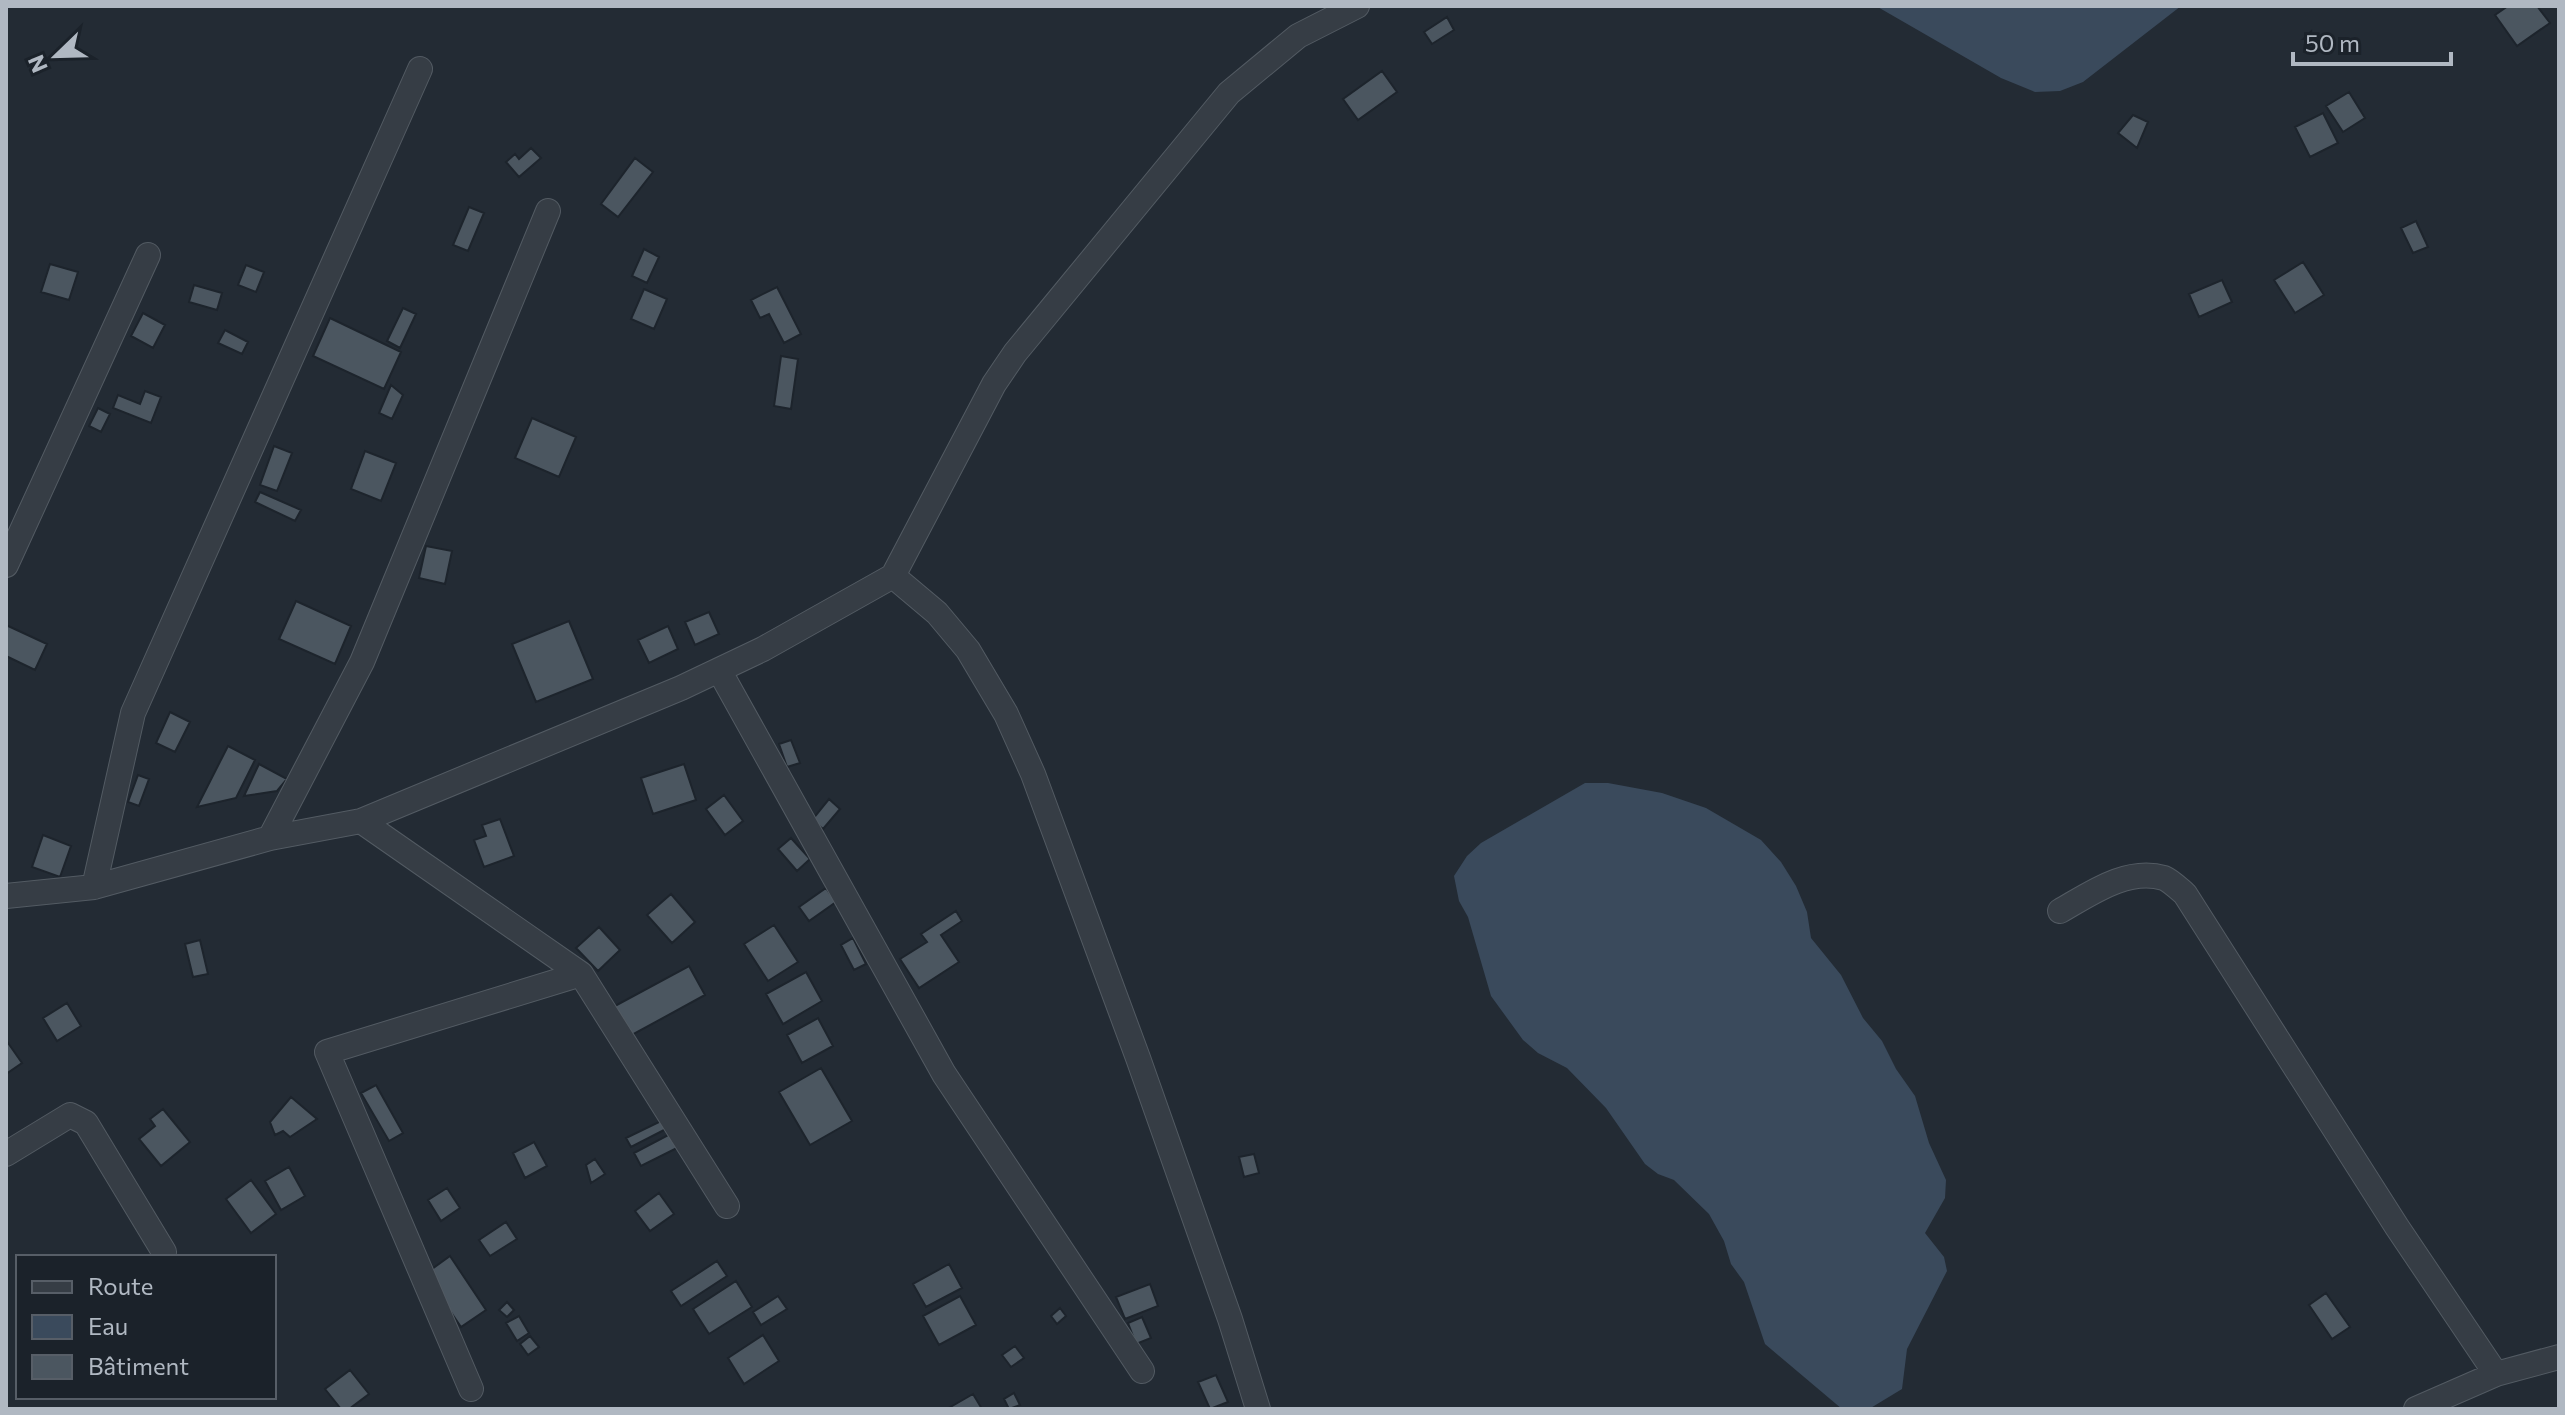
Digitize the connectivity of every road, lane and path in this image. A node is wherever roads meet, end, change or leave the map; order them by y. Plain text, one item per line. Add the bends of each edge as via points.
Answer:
1 (1357, 6) edge
2 (420, 69) dead end
3 (548, 211) dead end
4 (148, 255) dead end
5 (6, 565) edge
6 (893, 576) junction
7 (719, 670) junction
8 (361, 821) junction
9 (270, 838) junction
10 (94, 887) junction
11 (6, 896) edge
12 (2060, 911) dead end
13 (581, 974) junction
14 (6, 1154) edge
15 (727, 1206) dead end
16 (164, 1252) dead end
17 (2559, 1357) edge
18 (1142, 1371) dead end
19 (2496, 1374) junction
20 (471, 1389) dead end
21 (1258, 1409) edge
22 (2416, 1409) edge

1 - 6 street via 1298,36 1229,93 1015,353
2 - 10 street via 133,713
3 - 9 street via 362,662
4 - 5 street
6 - 7 street
6 - 21 street via 937,613 968,650 1033,774
7 - 8 street
7 - 18 street via 944,1074
8 - 9 street
8 - 13 street
9 - 10 street
10 - 11 street
12 - 19 street via 2104,887 2143,875 2166,879 2185,894
13 - 15 street
13 - 20 street via 327,1052
14 - 16 street via 70,1115 86,1123
17 - 19 street
19 - 22 street

